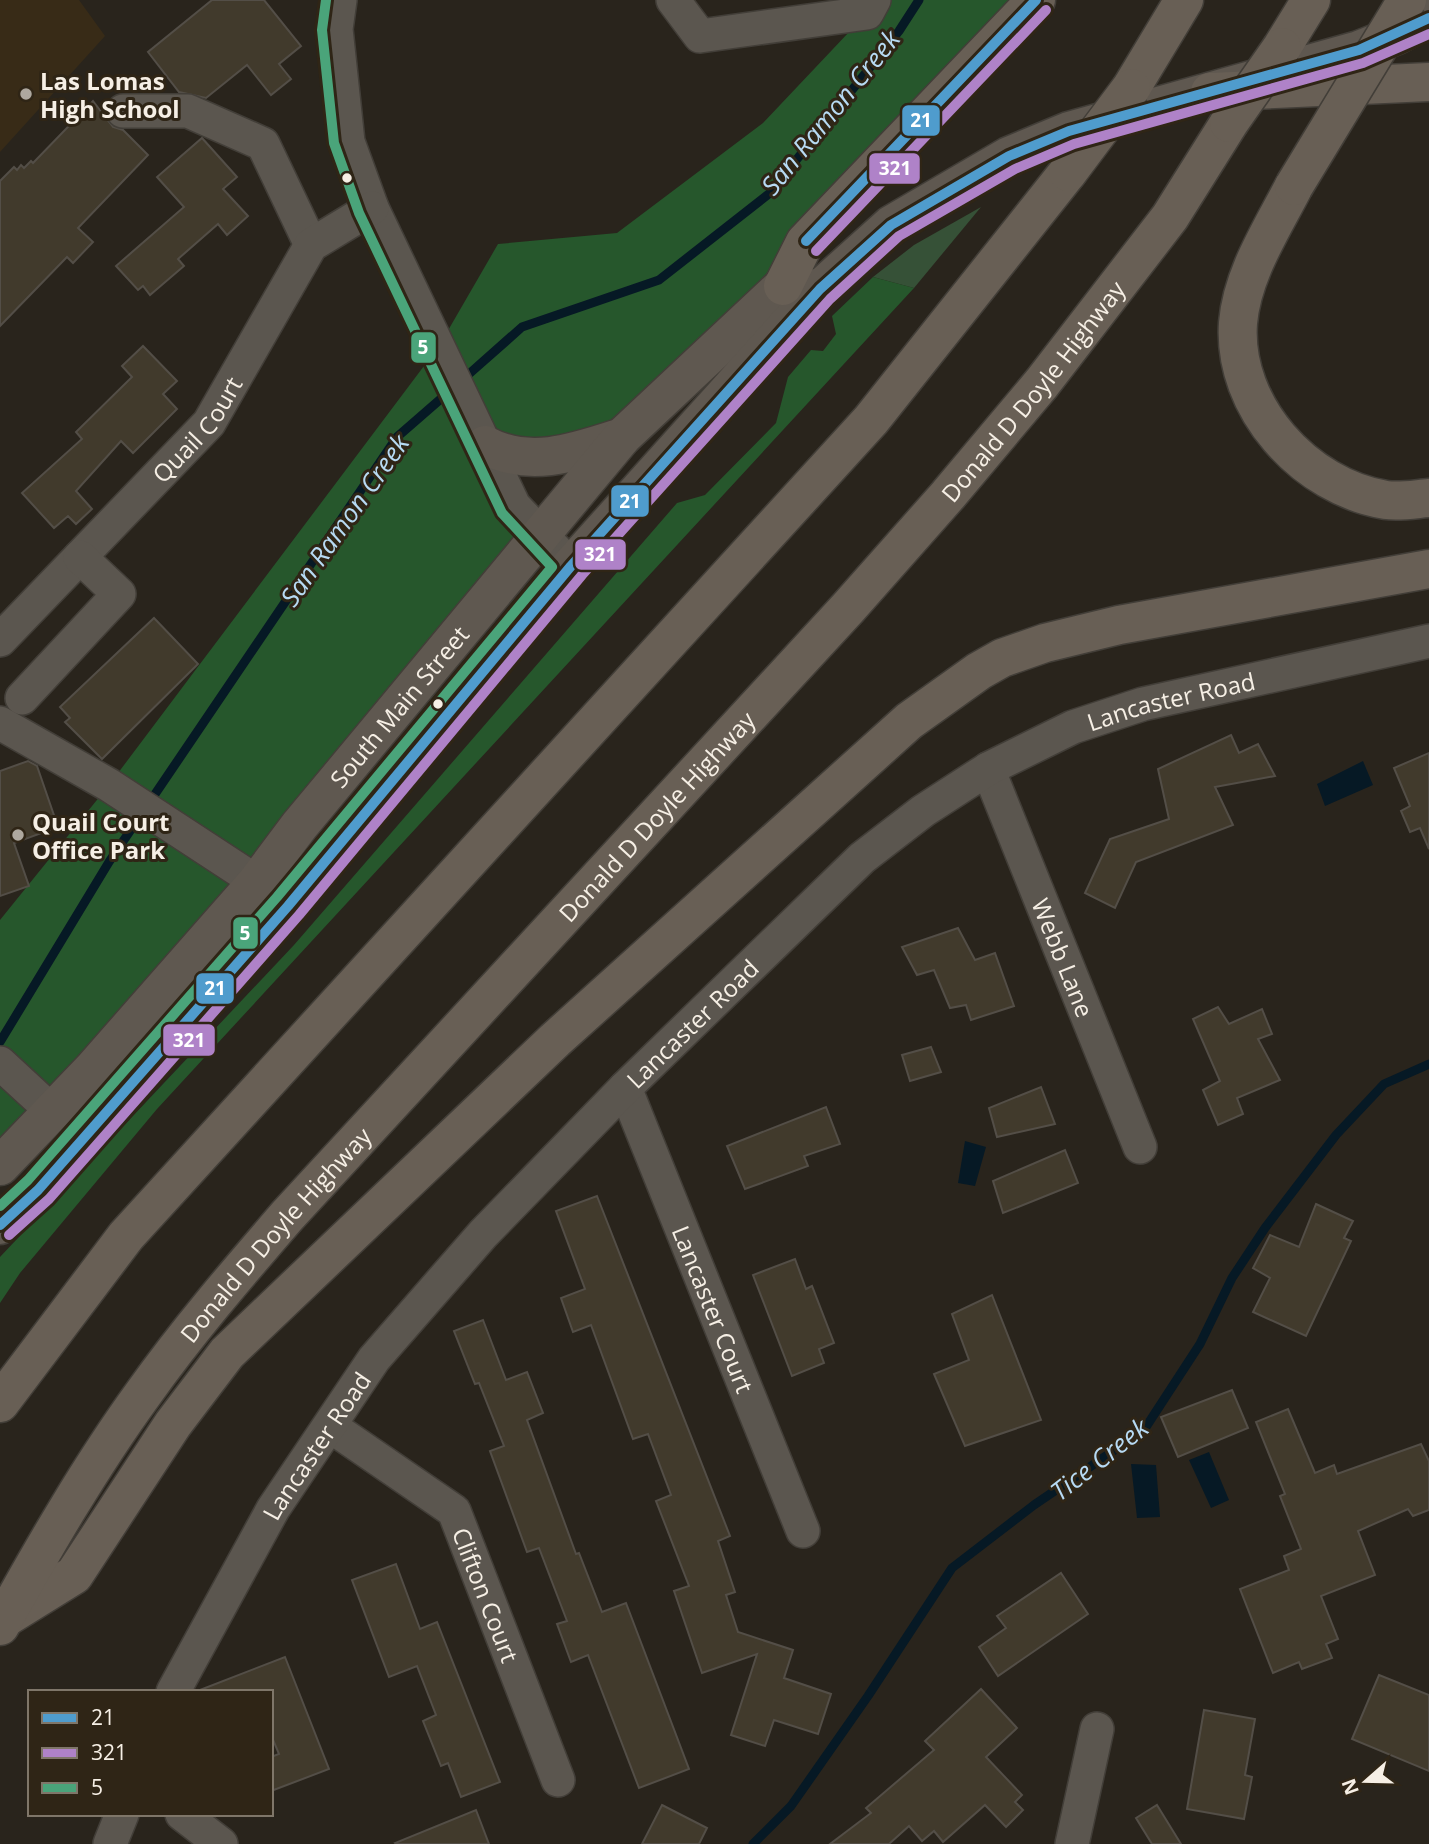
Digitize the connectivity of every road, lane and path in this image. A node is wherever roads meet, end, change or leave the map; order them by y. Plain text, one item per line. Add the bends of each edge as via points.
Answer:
1 (340, 0) edge
2 (673, 0) edge
3 (874, 0) edge
4 (1036, 0) edge
5 (1184, 0) edge
6 (1311, 0) edge
7 (1408, 0) edge
8 (1429, 18) edge
9 (1429, 82) edge
10 (1220, 107) junction
11 (122, 111) dead end
12 (372, 208) junction
13 (311, 245) junction
14 (802, 287) junction
15 (622, 437) junction
16 (482, 439) junction
17 (1429, 498) edge
18 (541, 534) junction
19 (80, 557) junction
20 (571, 566) junction
21 (1429, 569) edge
22 (0, 640) edge
23 (1429, 640) edge
24 (22, 698) dead end
25 (0, 723) edge
26 (988, 769) junction
27 (257, 882) junction
28 (0, 1063) edge
29 (625, 1088) junction
30 (52, 1112) junction
31 (1140, 1147) dead end
32 (0, 1166) edge
33 (0, 1225) edge
34 (0, 1403) edge
35 (330, 1426) junction
36 (803, 1531) dead end
37 (2, 1623) edge
38 (174, 1690) edge
39 (1097, 1729) dead end
40 (558, 1780) dead end
41 (121, 1816) edge
42 (185, 1816) edge
43 (110, 1844) edge
44 (221, 1844) edge
45 (1072, 1844) edge

1 - 12 street via 336,29 348,142
2 - 3 street via 700,36 867,13
4 - 14 highway via 805,242
5 - 34 highway, bridge via 1131,88 871,420 126,1236
6 - 10 highway, Donald D Doyle Highway, bridge via 1282,47
7 - 17 highway, bridge via 1294,186 1247,279 1238,323 1241,367 1263,416 1313,471 1369,496
8 - 10 main road, South Main Street
9 - 10 highway
10 - 14 main road, South Main Street via 1069,131 1009,156 891,226
10 - 37 highway, Donald D Doyle Highway via 1170,217 1042,383 948,495 207,1309 142,1394
11 - 13 street via 188,111 263,144
12 - 13 street, Quail Court
12 - 16 street
13 - 19 street, Quail Court via 209,424
14 - 15 main road, South Main Street
14 - 20 main road, South Main Street
15 - 16 main road via 573,452 534,457 506,456
15 - 18 main road, South Main Street
16 - 18 street via 514,506
18 - 20 street
18 - 27 main road, South Main Street
19 - 22 street, Quail Court
19 - 24 street via 119,593
20 - 33 main road, South Main Street via 288,906 38,1190
21 - 37 highway via 1119,625 1045,643 1002,658 928,707 555,1040 227,1353 173,1424 74,1575
23 - 26 street, Lancaster Road via 1143,704 1073,727
25 - 27 street via 109,785
26 - 29 street, Lancaster Road via 862,858
26 - 31 street, Webb Lane
27 - 30 main road, South Main Street
28 - 30 street
29 - 35 street, Lancaster Road via 483,1234 383,1348
29 - 36 street, Lancaster Court
30 - 32 main road, South Main Street
35 - 38 street, Lancaster Road via 273,1509
35 - 40 street, Clifton Court via 454,1511
39 - 45 street
41 - 43 street
42 - 44 street

